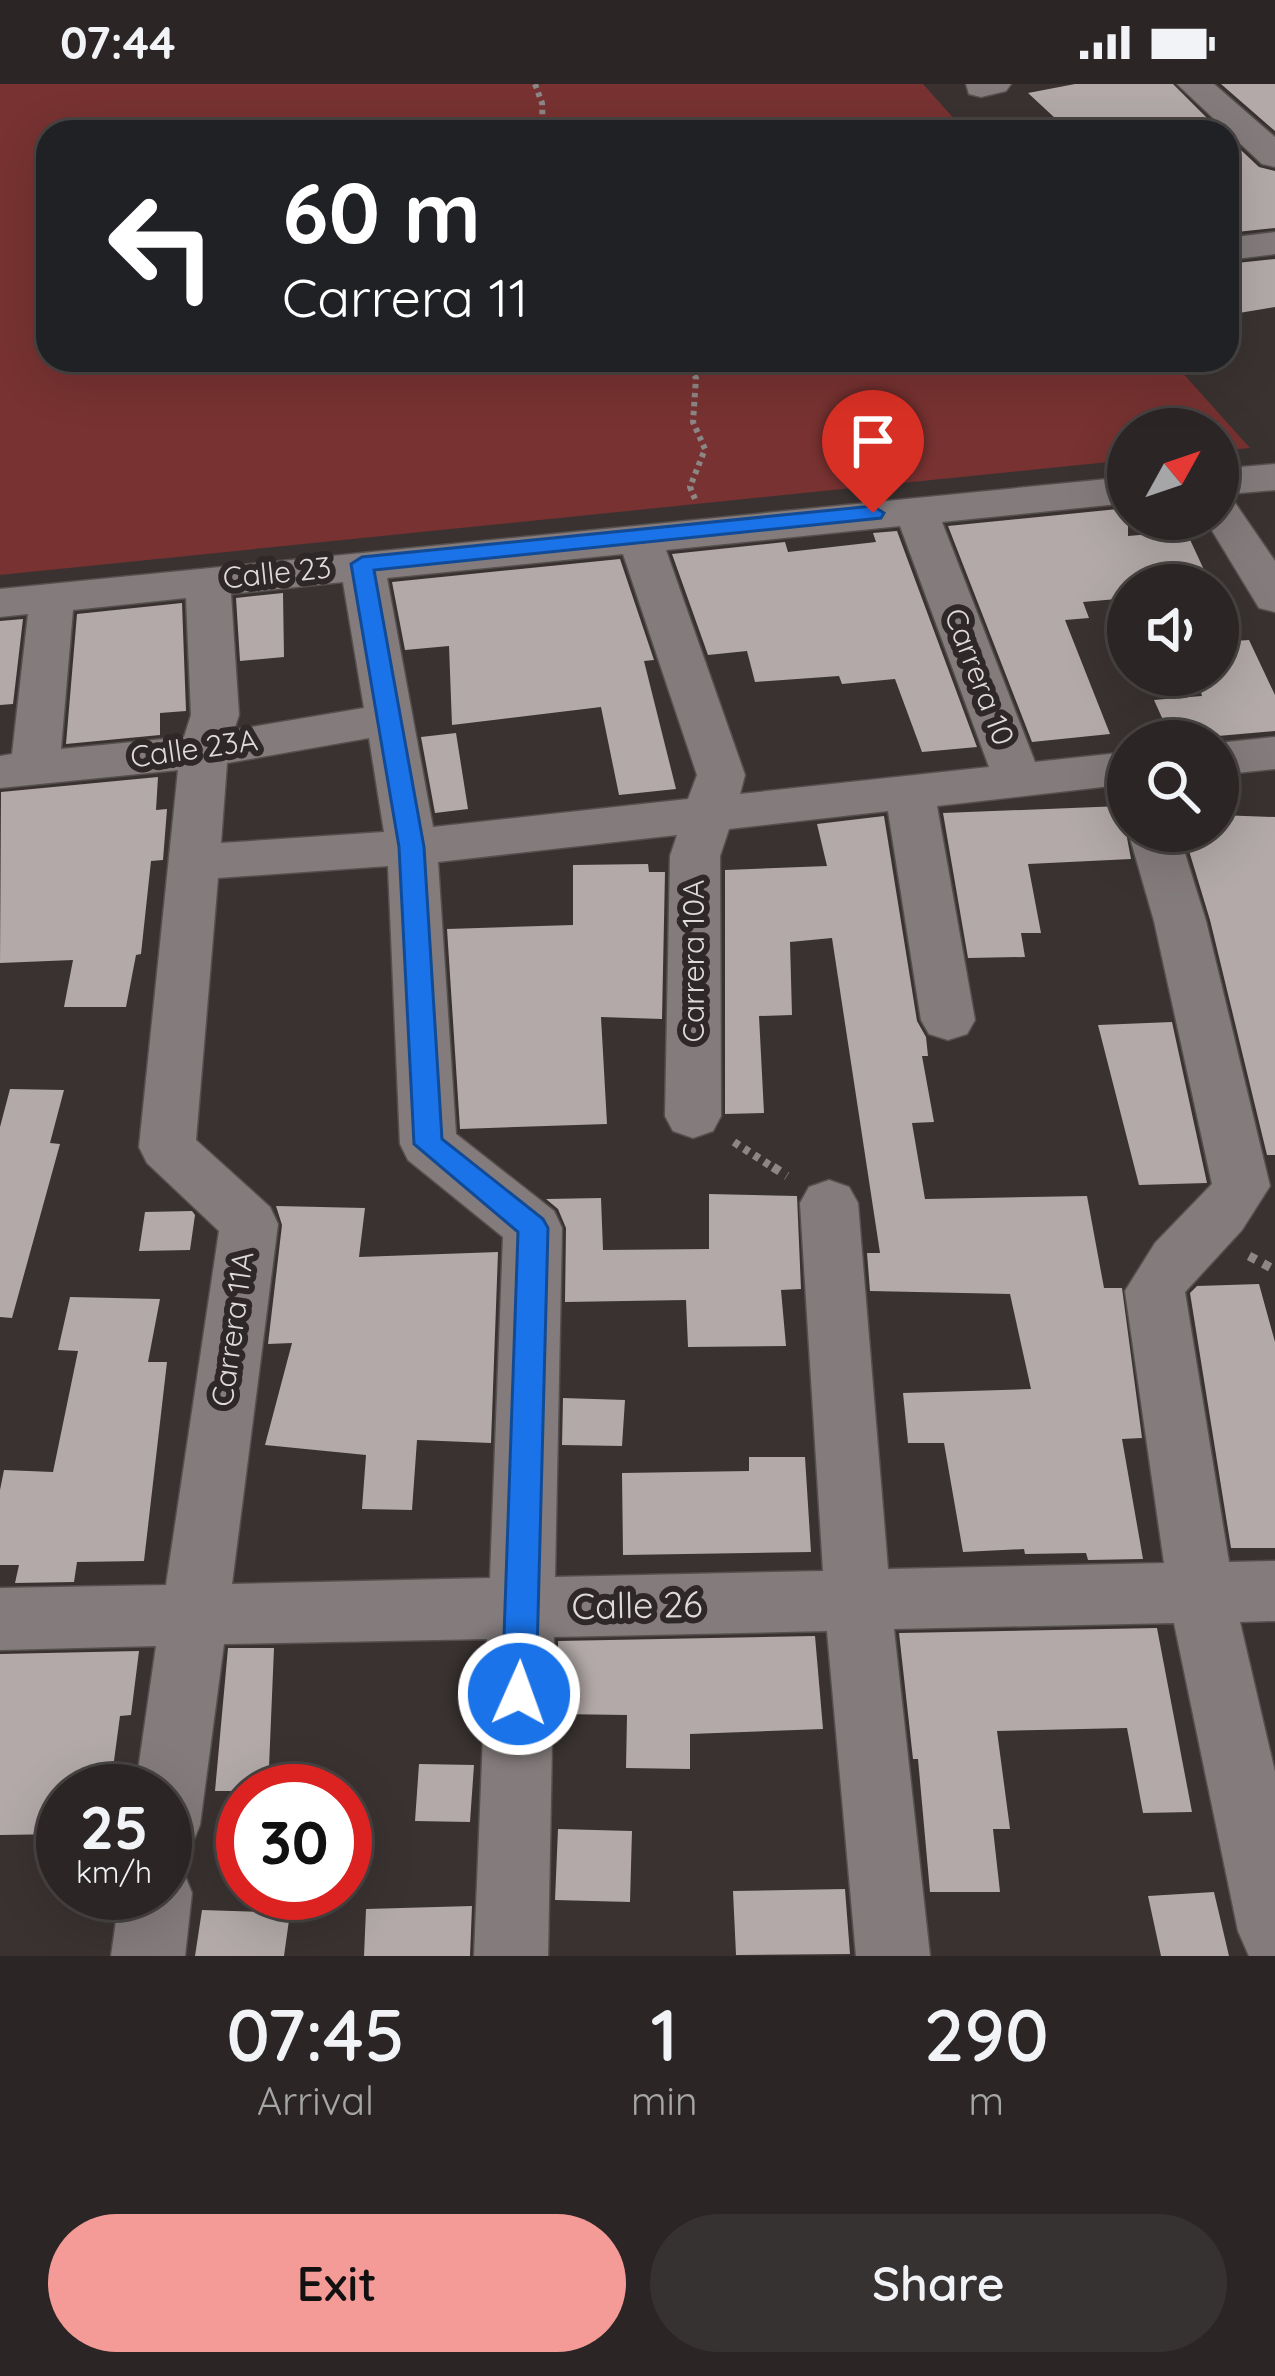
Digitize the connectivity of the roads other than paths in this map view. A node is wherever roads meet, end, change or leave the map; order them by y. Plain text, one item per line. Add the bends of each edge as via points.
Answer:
1 (1194, 84) edge
2 (1234, 120) edge
3 (1239, 124) edge
4 (1275, 156) edge
5 (1275, 243) edge
6 (1239, 248) edge
7 (1275, 478) edge
8 (1239, 481) edge
9 (1107, 492) edge
10 (915, 509) junction
11 (639, 536) junction
12 (1239, 539) edge
13 (362, 564) junction
14 (208, 581) junction
15 (52, 597) junction
16 (1275, 598) edge
17 (0, 603) edge
18 (388, 719) junction
19 (203, 751) junction
20 (1275, 753) edge
21 (1239, 757) edge
22 (17, 770) edge
23 (1107, 770) edge
24 (1017, 777) junction
25 (909, 789) junction
26 (710, 812) junction
27 (412, 847) junction
28 (1159, 852) edge
29 (196, 860) junction
30 (948, 1020) dead end
31 (693, 1116) road end
32 (829, 1203) road end
33 (1275, 1592) edge
34 (1201, 1594) junction
35 (858, 1603) junction
36 (522, 1606) junction
37 (192, 1612) junction
38 (0, 1619) edge
39 (173, 1764) edge
40 (153, 1920) edge
41 (1275, 1931) edge
42 (148, 1956) edge
43 (512, 1956) edge
44 (893, 1956) edge

1 - 2 street
3 - 4 street
5 - 6 street
7 - 8 street
9 - 10 street, Calle 23
10 - 11 street, Calle 23
10 - 24 street, Carrera 10
11 - 13 street, Calle 23
11 - 26 street, Carrera 10A via 721,775
12 - 16 street
13 - 14 street, Calle 23
13 - 18 street
14 - 15 street, Calle 23
14 - 19 street, Carrera 11A via 215,715
15 - 17 street, Calle 23
15 - 22 street
18 - 19 street, Calle 23A
18 - 27 street
19 - 22 street, Calle 23A
19 - 29 street, Carrera 11A
20 - 21 street
23 - 24 street
24 - 25 street
25 - 26 street
25 - 30 street
26 - 27 street
26 - 31 street, Carrera 10A via 695,856
27 - 29 street
27 - 36 street via 428,1144 533,1228
28 - 34 street via 1241,1186 1230,1209 1169,1262 1156,1291
29 - 37 street, Carrera 11A via 166,1148 249,1223
32 - 35 street
33 - 34 street, Calle 26
34 - 35 street, Calle 26
34 - 41 street
35 - 36 street, Calle 26
35 - 44 street
36 - 37 street, Calle 26
36 - 43 street
37 - 38 street, Calle 26
37 - 39 street, Carrera 11A
40 - 42 street

